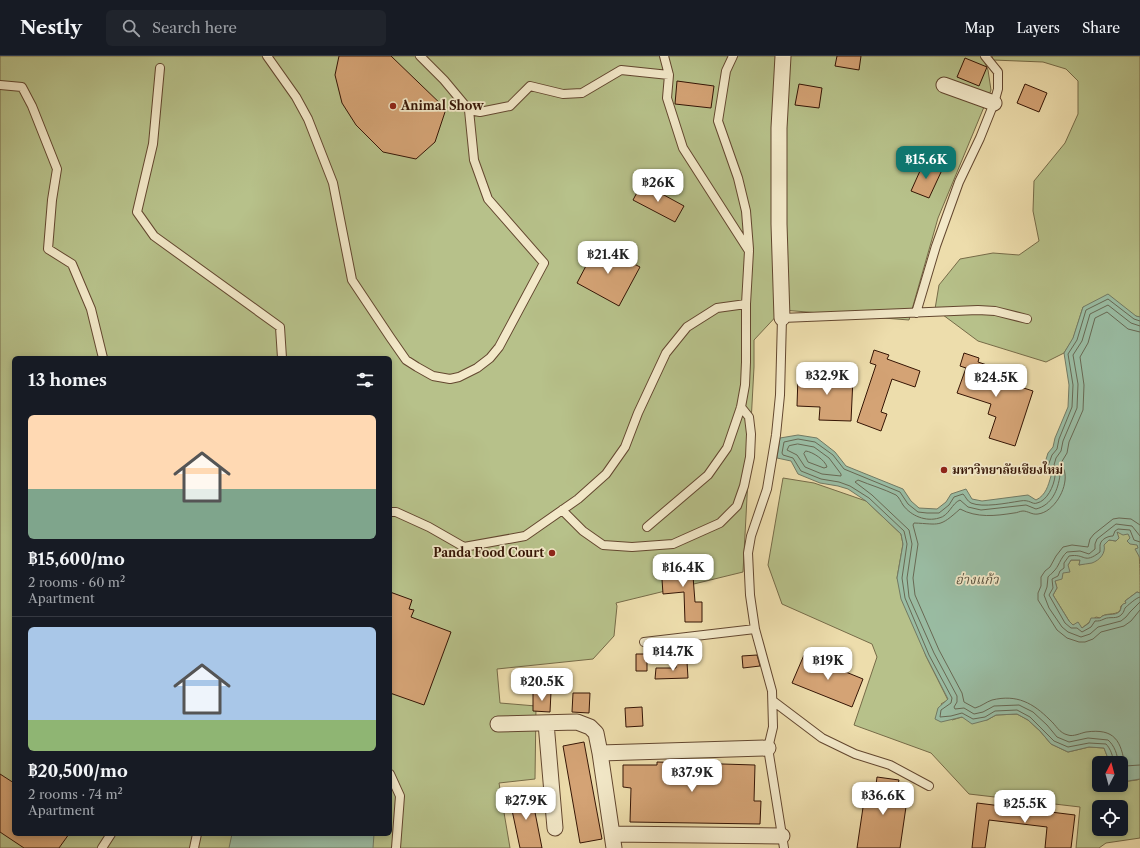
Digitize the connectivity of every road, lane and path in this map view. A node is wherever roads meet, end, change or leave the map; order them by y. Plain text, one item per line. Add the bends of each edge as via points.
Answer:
1 (267, 56) edge
2 (420, 56) edge
3 (664, 56) edge
4 (733, 56) edge
5 (783, 56) edge
6 (985, 56) edge
7 (160, 68) dead end
8 (669, 75) junction
9 (0, 84) edge
10 (944, 85) dead end
11 (994, 103) junction
12 (469, 110) junction
13 (749, 251) junction
14 (746, 304) junction
15 (916, 313) junction
16 (782, 318) junction
17 (1026, 319) dead end
18 (103, 356) edge
19 (282, 356) edge
20 (741, 406) junction
21 (562, 510) junction
22 (392, 512) edge
23 (647, 527) dead end
24 (755, 629) junction
25 (644, 642) dead end
26 (773, 701) junction
27 (546, 723) junction
28 (498, 724) dead end
29 (768, 748) junction
30 (600, 753) junction
31 (392, 778) edge
32 (929, 786) dead end
33 (555, 828) dead end
34 (110, 836) edge
35 (197, 836) edge
36 (613, 841) edge
37 (783, 842) edge
38 (102, 848) edge
39 (194, 848) edge
40 (396, 848) edge

1 - 12 lane via 308,118 333,183 352,280 406,360 433,376 450,379 478,368 499,347 544,263 488,199 474,160
2 - 12 lane
3 - 8 lane
4 - 13 lane via 726,70 718,121 738,178 746,211
5 - 16 street via 779,128
6 - 11 lane via 998,72 998,89
7 - 19 lane via 153,144 137,212 154,236 280,327
8 - 12 lane via 621,70 582,93 563,94 530,86 510,106 480,112
8 - 13 lane via 667,98 683,148
9 - 18 lane via 22,87 57,169 48,250 72,264 91,309
10 - 11 street
11 - 15 lane via 959,182
13 - 14 lane
14 - 20 lane via 745,385
14 - 21 lane via 717,308 687,327 666,353 625,447 606,474
15 - 16 lane
15 - 17 lane via 978,310 995,311
16 - 24 lane via 780,395 772,464 748,553
20 - 21 lane via 749,417 750,457 737,506 720,523 673,544 632,548 603,544 583,531
20 - 23 lane via 727,448 708,475
21 - 22 lane via 525,536 464,547
24 - 25 lane
24 - 26 lane
26 - 29 lane via 773,727
26 - 32 lane via 822,738 855,754 890,765
27 - 28 street
27 - 30 street via 577,722 590,727 596,733
27 - 33 street
29 - 30 street
29 - 37 lane
30 - 36 street
31 - 40 lane via 400,796
34 - 38 lane
35 - 39 lane
36 - 37 street

